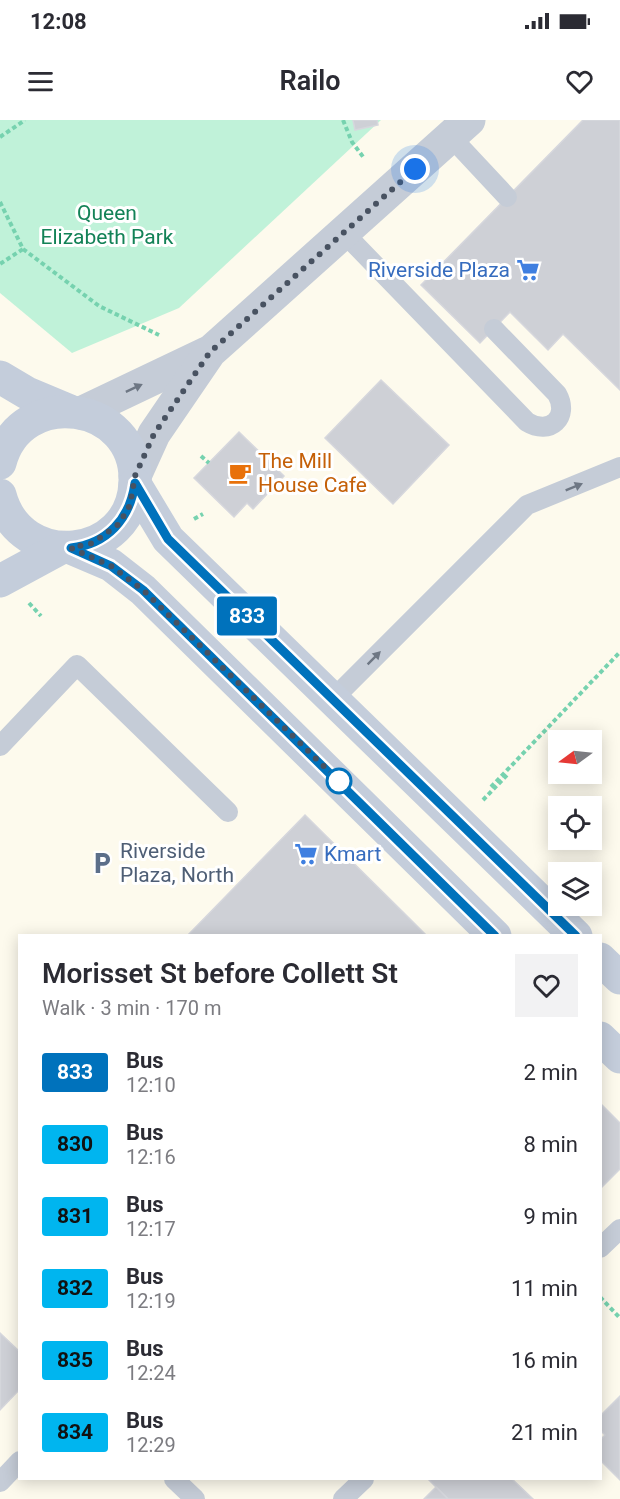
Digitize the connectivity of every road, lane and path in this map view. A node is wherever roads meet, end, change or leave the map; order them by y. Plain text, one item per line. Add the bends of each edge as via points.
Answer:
1 (25, 120) edge
2 (343, 120) edge
3 (460, 129) edge
4 (0, 137) edge
5 (364, 158) dead end
6 (507, 196) dead end
7 (0, 202) edge
8 (344, 233) junction
9 (23, 249) junction
10 (0, 264) edge
11 (494, 329) dead end
12 (159, 335) dead end
13 (210, 352) junction
14 (0, 377) edge
15 (75, 412) junction
16 (201, 456) dead end
17 (0, 463) edge
18 (209, 463) dead end
19 (620, 468) edge
20 (135, 480) junction
21 (0, 495) edge
22 (66, 548) junction
23 (0, 581) edge
24 (620, 652) edge
25 (333, 699) junction
26 (0, 746) edge
27 (509, 773) dead end
28 (491, 787) dead end
29 (478, 804) dead end
30 (228, 812) dead end
31 (493, 934) edge
32 (574, 934) edge
33 (602, 961) edge
34 (620, 978) edge
35 (602, 1040) edge
36 (620, 1057) edge
37 (620, 1229) edge
38 (602, 1246) edge
39 (602, 1299) edge
40 (620, 1318) edge
41 (18, 1463) edge
42 (175, 1480) edge
43 (363, 1480) edge
44 (0, 1482) edge
45 (195, 1499) edge
46 (343, 1499) edge

1 - 4 path
2 - 5 path
3 - 6 lane
3 - 8 street
7 - 9 path
8 - 11 lane via 527,422 537,428 556,423 562,414 557,394
8 - 13 street
9 - 10 path
9 - 12 path via 99,306
15 -> 13 street
13 - 20 street via 154,434
14 - 15 street via 27,393
15 - 17 street via 44,415 21,428
15 - 20 street via 102,421 118,435 130,454
16 - 18 path
25 -> 19 lane via 527,505
20 - 22 street via 130,505 119,524 93,543
20 - 25 street via 168,539
21 - 22 street via 11,520 25,534 42,544
22 - 23 street
22 - 31 street via 111,566 143,590
24 - 28 path
25 - 32 street
26 - 30 lane via 77,665
27 - 29 path
33 - 34 street
35 - 36 street
37 - 38 lane
39 - 40 path
41 - 44 lane
42 - 45 lane
43 - 46 lane

